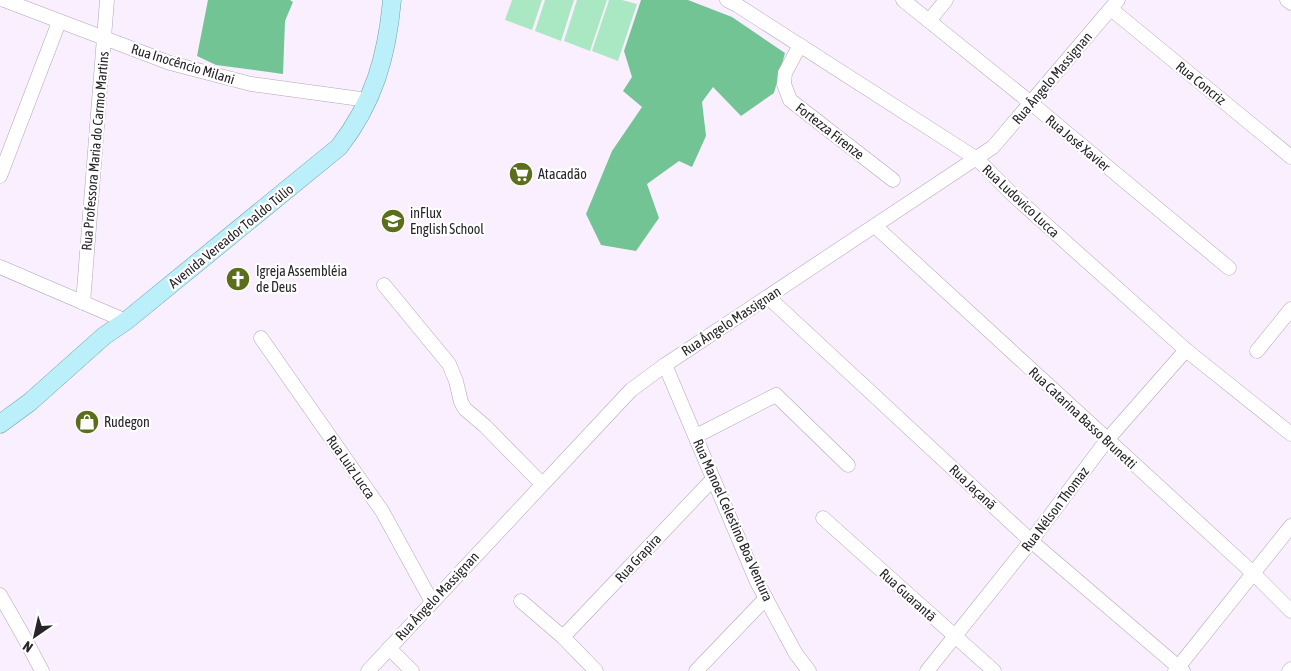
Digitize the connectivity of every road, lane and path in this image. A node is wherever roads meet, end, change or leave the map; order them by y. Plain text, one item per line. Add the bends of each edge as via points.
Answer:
1 (4, 0) edge
2 (107, 0) edge
3 (392, 0) edge
4 (727, 0) edge
5 (903, 0) edge
6 (946, 0) edge
7 (1287, 0) edge
8 (1291, 3) edge
9 (1114, 4) edge
10 (929, 21) junction
11 (59, 22) junction
12 (104, 39) junction
13 (800, 45) junction
14 (368, 100) junction
15 (1031, 103) junction
16 (1291, 157) edge
17 (977, 159) junction
18 (0, 176) edge
19 (893, 180) dead end
20 (875, 226) junction
21 (0, 267) edge
22 (1229, 268) dead end
23 (384, 285) dead end
24 (768, 297) junction
25 (83, 303) junction
26 (1291, 309) edge
27 (126, 322) junction
28 (260, 338) dead end
29 (1186, 350) junction
30 (1257, 351) dead end
31 (666, 365) junction
32 (0, 424) edge
33 (1291, 434) edge
34 (696, 436) junction
35 (1107, 440) junction
36 (848, 465) dead end
37 (713, 479) junction
38 (542, 484) junction
39 (822, 518) dead end
40 (1291, 526) edge
41 (1031, 541) junction
42 (1253, 573) junction
43 (0, 595) edge
44 (766, 598) junction
45 (521, 601) dead end
46 (432, 602) junction
47 (1291, 611) edge
48 (955, 636) junction
49 (563, 638) junction
50 (389, 648) junction
51 (1179, 670) edge
52 (42, 671) edge
53 (368, 671) edge
54 (412, 671) edge
55 (596, 671) edge
56 (696, 671) edge
57 (810, 671) edge
58 (927, 671) edge
59 (994, 671) edge

1 - 11 street, Rua Inocêncio Milani
2 - 12 street, Rua Professora Maria do Carmo Martins
3 - 14 main road, Avenida Vereador Toaldo Túlio via 384,59
4 - 13 street, Rua Ludovico Lucca
5 - 10 street, Rua José Xavier
6 - 10 street
7 - 8 street
9 - 15 street, Rua Ângelo Massignan
9 - 16 street, Rua Concriz
10 - 15 street, Rua José Xavier
11 - 12 street, Rua Inocêncio Milani
11 - 18 street
12 - 14 street, Rua Inocêncio Milani via 170,63 251,84
12 - 25 street, Rua Professora Maria do Carmo Martins
13 - 17 street, Rua Ludovico Lucca
13 - 19 street, Fortezza Firenze via 785,73 784,84 790,100
14 - 27 main road, Avenida Vereador Toaldo Túlio via 354,127 339,146
15 - 17 street, Rua Ângelo Massignan via 999,141
15 - 22 street, Rua José Xavier
17 - 20 street, Rua Ângelo Massignan
17 - 29 street, Rua Ludovico Lucca via 1013,196
20 - 24 street, Rua Ângelo Massignan
20 - 35 street, Rua Catarina Basso Brunetti
21 - 25 street
23 - 38 street via 449,364 465,409
24 - 31 street, Rua Ângelo Massignan
24 - 41 street, Rua Jaçanã
25 - 27 street
26 - 30 street
27 - 32 main road, Avenida Vereador Toaldo Túlio via 104,336 30,402
28 - 46 street, Rua Luiz Lucca via 382,511
29 - 33 street, Rua Ludovico Lucca
29 - 35 street, Rua Nélson Thomaz
31 - 34 street, Rua Manoel Celestino Boa Ventura
31 - 38 street, Rua Ângelo Massignan via 621,399
34 - 36 street via 776,395
34 - 37 street, Rua Manoel Celestino Boa Ventura
35 - 41 street, Rua Nélson Thomaz
35 - 42 street, Rua Catarina Basso Brunetti
37 - 44 street, Rua Manoel Celestino Boa Ventura
37 - 49 street, Rua Grapira
38 - 46 street, Rua Ângelo Massignan
39 - 48 street, Rua Guarantã
40 - 42 street
41 - 48 street, Rua Nélson Thomaz
41 - 51 street, Rua Jaçanã
42 - 47 street, Rua Catarina Basso Brunetti
42 - 51 street
43 - 52 street
44 - 56 street
44 - 57 street, Rua Manoel Celestino Boa Ventura via 796,654
45 - 49 street
46 - 50 street, Rua Ângelo Massignan
48 - 58 street, Rua Nélson Thomaz
48 - 59 street, Rua Guarantã
49 - 55 street
50 - 53 street, Rua Ângelo Massignan
50 - 54 street

